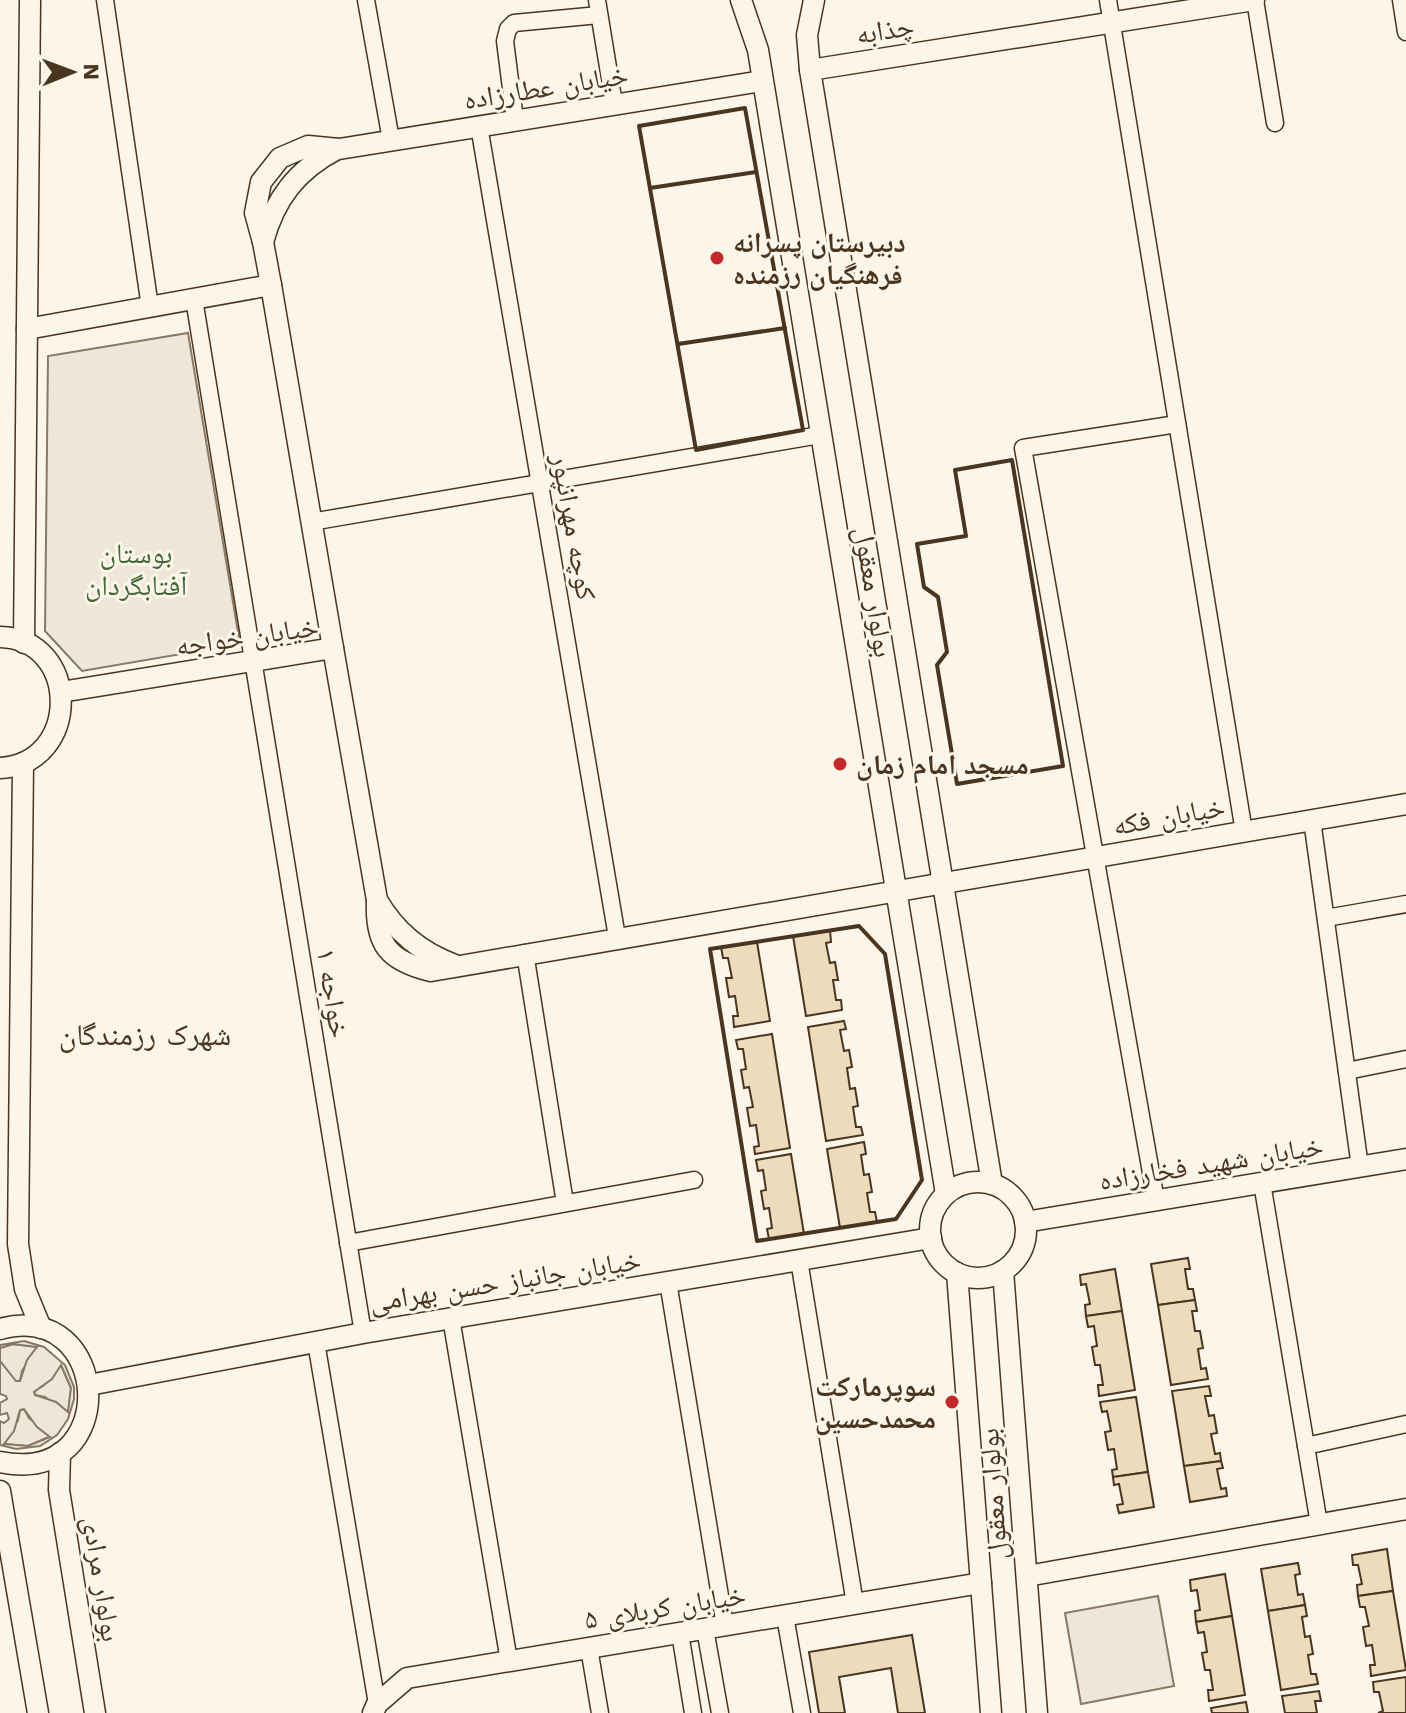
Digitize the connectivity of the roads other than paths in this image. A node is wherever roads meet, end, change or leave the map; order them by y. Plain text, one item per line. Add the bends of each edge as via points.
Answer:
1 (30, 0) edge
2 (105, 0) edge
3 (366, 0) edge
4 (814, 0) edge
5 (1108, 0) edge
6 (1255, 0) edge
7 (1401, 0) edge
8 (743, 1) edge
9 (598, 7) edge
10 (1112, 23) junction
11 (1406, 32) edge
12 (810, 70) junction
13 (762, 81) junction
14 (614, 104) junction
15 (515, 120) junction
16 (1275, 123) dead end
17 (479, 126) junction
18 (391, 140) junction
19 (271, 285) junction
20 (194, 299) junction
21 (150, 307) junction
22 (27, 329) junction
23 (1177, 424) junction
24 (820, 435) junction
25 (540, 483) junction
26 (311, 522) junction
27 (0, 637) edge
28 (24, 643) junction
29 (333, 648) junction
30 (253, 661) junction
31 (61, 692) junction
32 (23, 763) junction
33 (0, 768) edge
34 (1406, 804) edge
35 (1312, 820) junction
36 (1244, 832) junction
37 (1095, 857) junction
38 (941, 882) junction
39 (896, 890) junction
40 (1406, 904) edge
41 (1326, 918) junction
42 (617, 937) junction
43 (525, 953) junction
44 (1406, 1059) edge
45 (1347, 1071) junction
46 (1406, 1159) edge
47 (1360, 1167) junction
48 (694, 1180) dead end
49 (1262, 1183) junction
50 (992, 1184) junction
51 (946, 1194) junction
52 (1156, 1201) junction
53 (565, 1203) junction
54 (1025, 1222) junction
55 (931, 1238) junction
56 (348, 1243) junction
57 (799, 1260) junction
58 (1003, 1271) junction
59 (957, 1273) junction
60 (668, 1282) junction
61 (451, 1318) junction
62 (41, 1328) junction
63 (0, 1329) edge
64 (363, 1333) junction
65 (316, 1342) junction
66 (89, 1385) junction
67 (1406, 1424) edge
68 (1306, 1446) junction
69 (60, 1453) junction
70 (0, 1462) edge
71 (0, 1491) edge
72 (1406, 1509) edge
73 (1319, 1524) junction
74 (1027, 1576) junction
75 (981, 1583) junction
76 (855, 1604) junction
77 (785, 1616) junction
78 (715, 1627) junction
79 (680, 1633) junction
80 (589, 1648) junction
81 (509, 1661) junction
82 (375, 1709) edge
83 (38, 1713) edge
84 (95, 1713) edge
85 (600, 1713) edge
86 (693, 1713) edge
87 (720, 1713) edge
88 (802, 1713) edge
89 (991, 1713) edge
90 (1037, 1713) edge

1 - 22 street
2 - 21 street
3 - 18 street
4 - 12 street, بولوار معقول via 807,35
5 - 10 street
6 - 10 street, چذابه
6 - 16 street
7 - 11 street
8 - 13 street, بولوار معقول
9 - 14 street
9 - 15 street via 514,23 508,29
10 - 12 street, چذابه
10 - 23 street
12 - 38 street, بولوار معقول
13 - 14 street, خیابان عطارزاده
13 - 24 street, بولوار معقول
14 - 15 street, خیابان عطارزاده
15 - 17 street, خیابان عطارزاده
17 - 18 street, خیابان عطارزاده
17 - 25 street, کوچه مهرانپور
18 - 19 street, خیابان عطارزاده via 339,149 308,146 280,158 270,170 261,182 255,213
19 - 20 street
19 - 26 street, خیابان عطارزاده
20 - 21 street
20 - 30 street, خواجه ۱
21 - 22 street
22 - 28 street
23 - 36 street
23 - 37 street via 1023,448
24 - 25 street
24 - 39 street, بولوار معقول
25 - 26 street
25 - 42 street, کوچه مهرانپور
26 - 29 street, خیابان عطارزاده
27 - 28 street
28 - 31 street via 49,663
29 - 30 street, خیابان خواجه
29 - 43 street, خیابان خواجه via 377,900 376,925 386,948 406,965 431,971
30 - 31 street, خیابان خواجه
30 - 56 street, خواجه ۱
31 - 32 street via 58,726 38,754
32 - 33 street
32 - 62 street via 18,1244 25,1289
34 - 35 street, خیابان فکه
35 - 36 street, خیابان فکه
35 - 41 street
36 - 37 street, خیابان فکه
37 - 38 street, خیابان فکه
37 - 52 street
38 - 39 street, خیابان فکه
38 - 50 street, بولوار معقول
39 - 42 street, خیابان خواجه
39 - 51 street, بولوار معقول
40 - 41 street
41 - 45 street
42 - 43 street, خیابان خواجه
43 - 53 street
44 - 45 street
45 - 47 street
46 - 47 street, خیابان شهید فخارزاده
47 - 49 street, خیابان شهید فخارزاده
48 - 53 street
49 - 52 street, خیابان شهید فخارزاده
49 - 68 street
50 - 51 street via 968,1183
50 - 54 street via 1008,1192
51 - 55 street via 933,1214
52 - 54 street, خیابان شهید فخارزاده
53 - 56 street
54 - 58 street via 1021,1250
55 - 57 street, خیابان جانباز حسن بهرامی
55 - 59 street via 936,1253
56 - 64 street, خواجه ۱
57 - 60 street, خیابان جانباز حسن بهرامی
57 - 76 street
58 - 59 street via 981,1278
58 - 74 street, بولوار معقول
59 - 75 street, بولوار معقول
60 - 61 street, خیابان جانباز حسن بهرامی
60 - 78 street
61 - 64 street, خیابان جانباز حسن بهرامی
61 - 81 street
62 - 63 street
62 - 66 street via 68,1344
64 - 65 street, خیابان جانباز حسن بهرامی
65 - 66 street, خیابان جانباز حسن بهرامی
65 - 82 street
66 - 69 street via 87,1416
67 - 68 street
68 - 73 street
69 - 70 street via 31,1465
69 - 84 street, بولوار مرادی via 59,1490
71 - 83 street
72 - 73 street
73 - 74 street
74 - 90 street, بولوار معقول
75 - 76 street, خیابان کربلای ۵
75 - 89 street, بولوار معقول
76 - 77 street, خیابان کربلای ۵
77 - 78 street, خیابان کربلای ۵
77 - 88 street
78 - 79 street, خیابان کربلای ۵
78 - 87 street
79 - 80 street, خیابان کربلای ۵
79 - 86 street
80 - 81 street, خیابان کربلای ۵
80 - 85 street
81 - 82 street, خیابان کربلای ۵ via 407,1678

